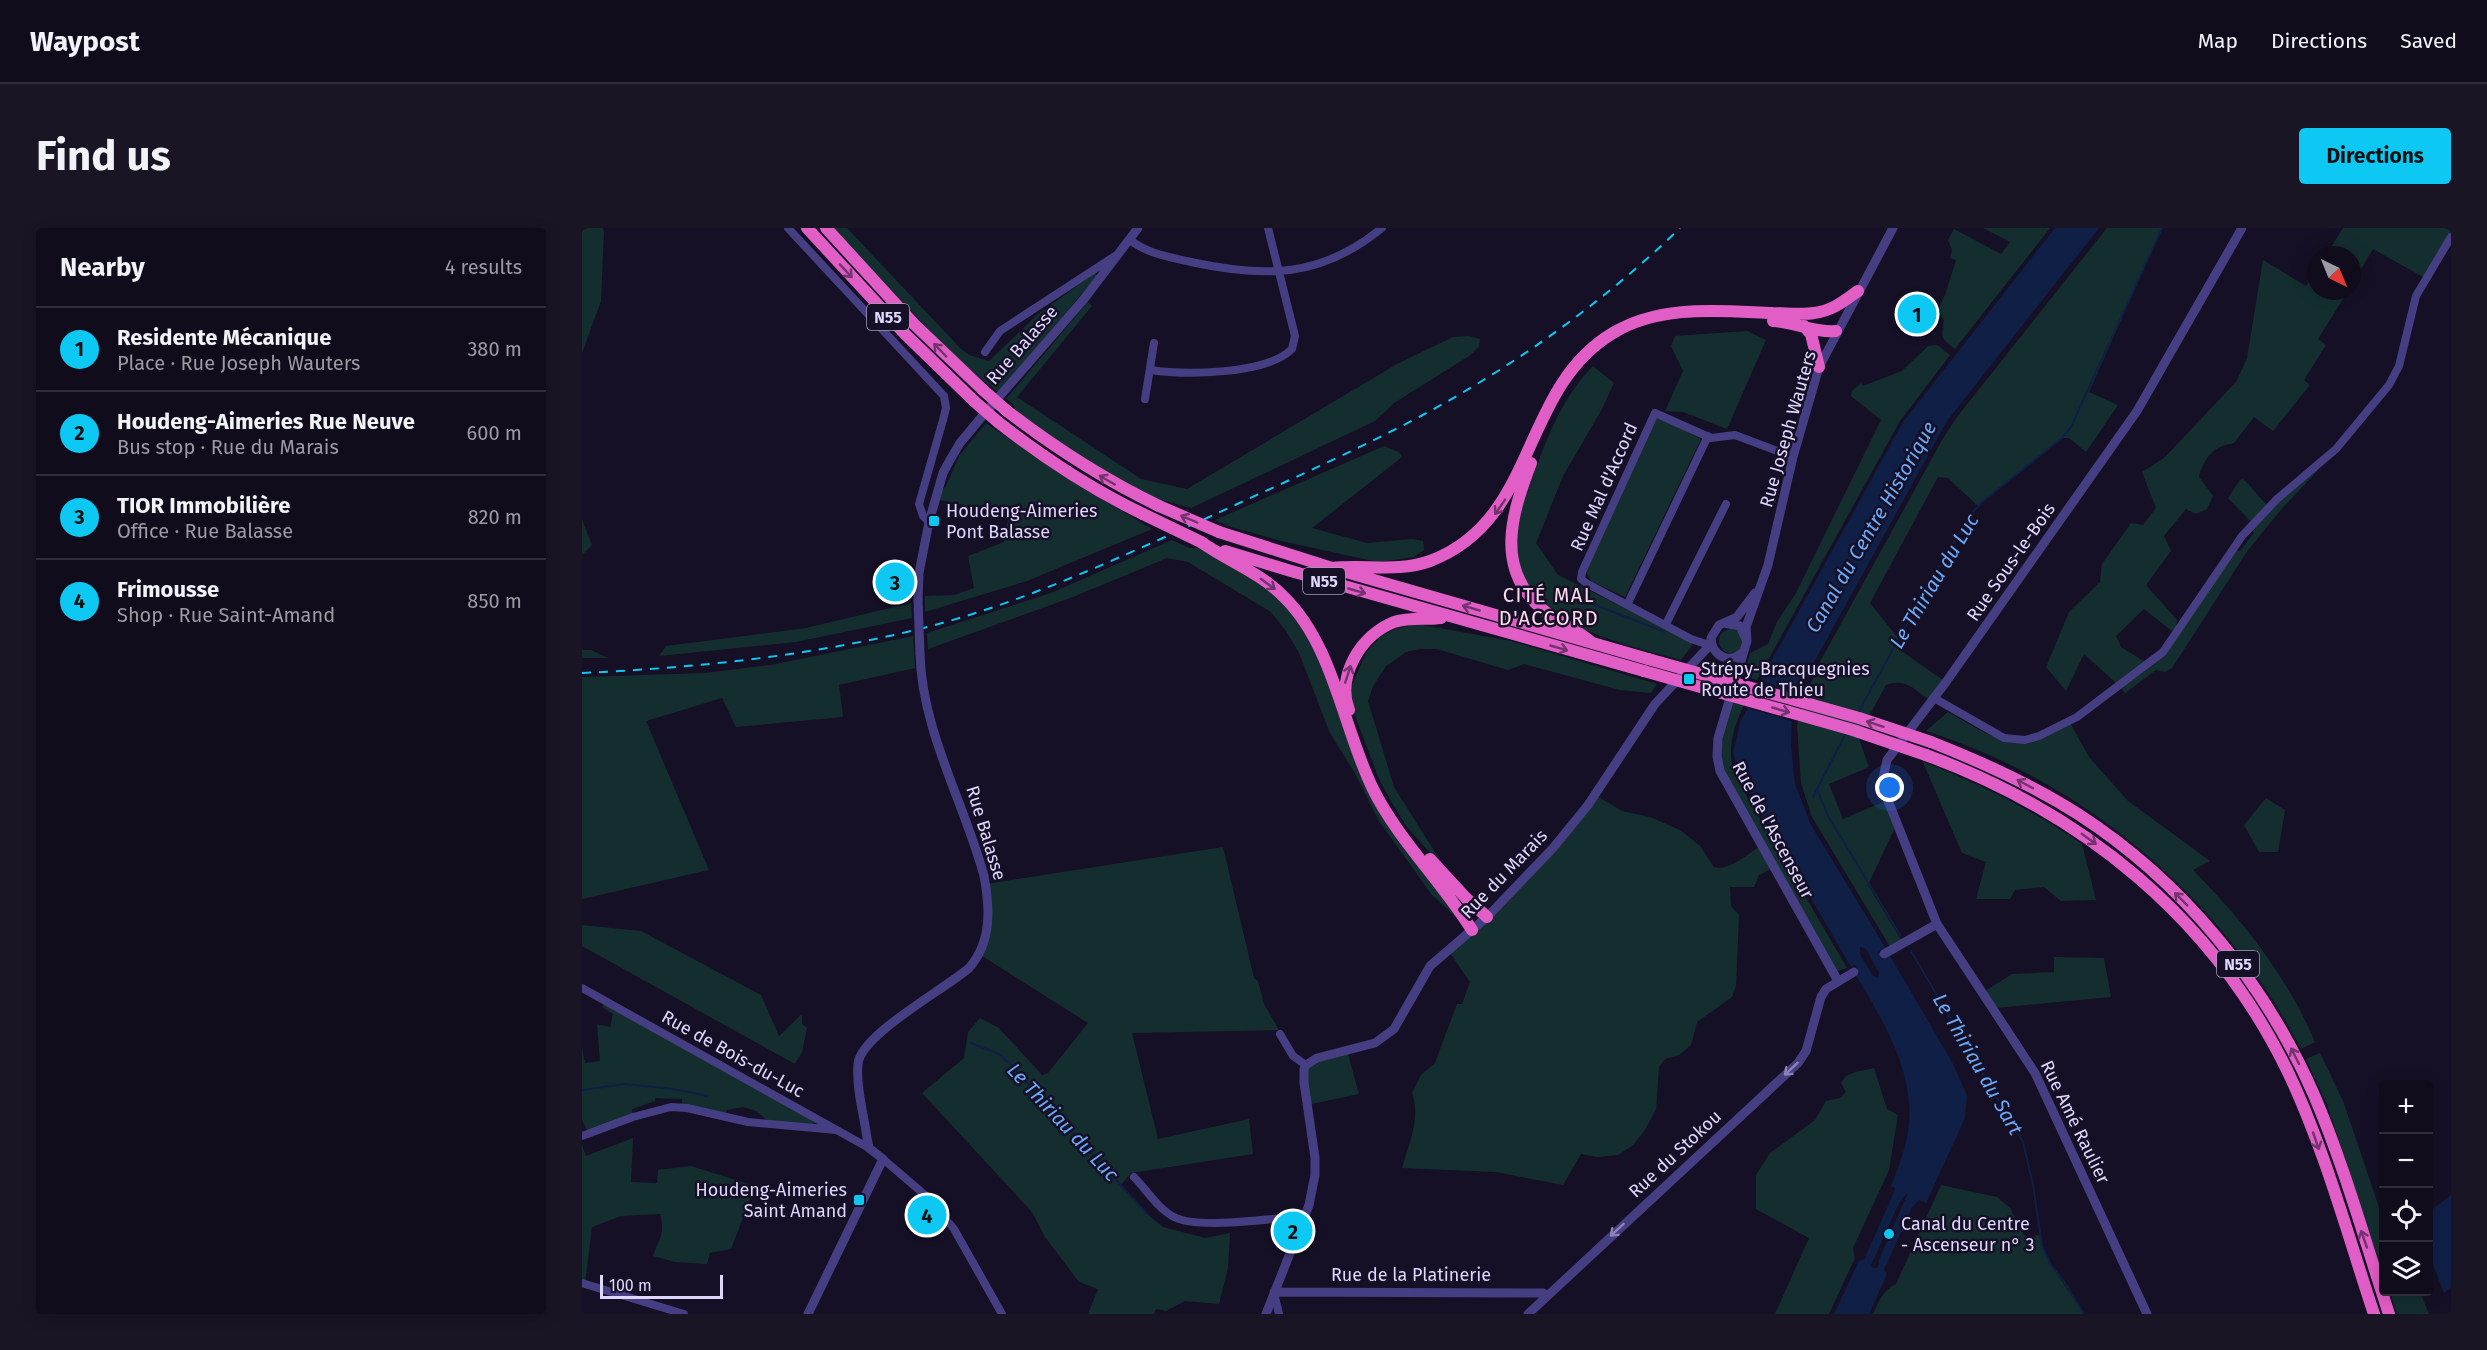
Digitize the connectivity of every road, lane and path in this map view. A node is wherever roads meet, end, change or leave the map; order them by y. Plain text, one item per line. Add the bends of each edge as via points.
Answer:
1 (788, 228) edge
2 (807, 228) edge
3 (826, 228) edge
4 (1138, 228) edge
5 (1268, 228) edge
6 (1382, 228) edge
7 (1893, 228) edge
8 (2242, 228) edge
9 (2451, 237) edge
10 (1130, 240) junction
11 (1121, 252) junction
12 (1279, 272) junction
13 (1858, 291) junction
14 (1813, 314) junction
15 (1804, 326) junction
16 (1836, 331) junction
17 (1154, 343) dead end
18 (985, 352) dead end
19 (1819, 368) junction
20 (1150, 370) junction
21 (1145, 399) dead end
22 (1708, 436) junction
23 (1793, 457) junction
24 (1726, 504) dead end
25 (929, 522) junction
26 (1201, 542) junction
27 (1332, 568) junction
28 (1763, 580) junction
29 (1628, 603) junction
30 (1448, 617) junction
31 (1724, 623) junction
32 (1666, 624) junction
33 (1692, 639) junction
34 (1747, 640) junction
35 (1591, 642) junction
36 (1711, 642) junction
37 (1743, 652) junction
38 (1720, 656) junction
39 (1694, 662) junction
40 (1733, 686) junction
41 (1934, 699) junction
42 (1487, 917) junction
43 (1937, 924) junction
44 (1472, 930) junction
45 (1888, 952) dead end
46 (1956, 953) joint
47 (1854, 972) dead end
48 (1838, 981) junction
49 (582, 988) edge
50 (1280, 1034) dead end
51 (1306, 1065) junction
52 (843, 1131) junction
53 (582, 1136) edge
54 (869, 1148) junction
55 (883, 1159) junction
56 (1134, 1176) dead end
57 (1305, 1216) junction
58 (582, 1282) edge
59 (1274, 1292) junction
60 (1546, 1296) junction
61 (684, 1314) edge
62 (808, 1314) edge
63 (1002, 1314) edge
64 (1266, 1314) edge
65 (1279, 1314) edge
66 (1528, 1314) edge
67 (2147, 1314) edge
68 (2374, 1314) edge
69 (2389, 1314) edge

1 - 25 street via 944,396 946,408 919,504
2 -> 26 highway, N55, bridge via 905,334 998,422 1078,479
27 -> 3 highway, N55, bridge via 1219,532 1159,507 1046,441 983,390 914,324
4 - 10 street, Rue Balasse
5 - 12 street
6 - 12 street via 1338,258
7 - 13 street, Rue Joseph Wauters
8 - 41 street, Rue Sous-le-Bois via 2137,411
9 - 41 street via 2416,296 2399,366 2389,385 2336,449 2277,499 2242,536 2163,652 2077,717 2025,740 2004,738
10 - 11 street, Rue Balasse
10 - 12 street via 1150,252 1210,266
11 - 18 street, Rue Balasse via 1000,332
11 - 25 street, Rue Balasse via 960,443 943,473
12 - 20 street via 1295,336 1287,354 1213,373
13 - 14 highway via 1844,303
13 - 16 street, Rue Joseph Wauters
14 - 16 highway
14 -> 27 highway via 1685,311 1644,319 1614,332 1586,353 1561,384 1505,500 1470,538 1430,561 1411,566
15 - 16 highway
15 - 19 highway via 1811,334
15 - 35 highway via 1706,318 1664,322 1615,340 1577,372 1541,438 1517,500 1511,547 1519,579 1529,595 1541,608
16 - 19 street, Rue Joseph Wauters
17 - 20 street
19 - 23 street, Rue Joseph Wauters
20 - 21 street
22 - 23 street, Rue Mal d'Accord via 1729,434
22 - 29 street
22 - 29 street, Rue Mal d'Accord via 1655,413 1650,421 1581,579
23 - 28 street, Rue Joseph Wauters
24 - 32 street
25 - 54 street, Rue Balasse, bridge via 919,573 922,687 984,876 987,930 980,954 969,968 875,1036 860,1053 858,1077
26 -> 30 highway, N55
26 -> 44 highway via 1272,586 1302,617 1322,652 1377,796
35 -> 27 highway, N55
28 - 31 street, Rue Joseph Wauters via 1737,617
28 - 34 street, Rue Joseph Wauters via 1746,627
29 - 32 street, Rue Mal d'Accord
42 -> 30 highway via 1434,864 1399,820 1379,786 1346,703 1348,671 1372,636 1405,619
30 -> 68 highway, N55, bridge via 1926,754 2004,787 2070,825 2136,876 2184,922 2251,1009 2286,1070 2314,1135
31 - 34 street via 1740,626
31 - 36 street via 1715,629
32 - 33 street, Rue Mal d'Accord
33 - 36 street
33 - 39 street via 1698,647
34 - 37 street
69 -> 35 highway, N55, bridge via 2327,1130 2284,1033 2215,935 2139,860 2077,814 2010,775 1931,742
36 - 38 street
36 - 39 street, Rue du Marais
37 - 38 street via 1734,658
37 - 40 street, Rue de l'Ascenseur
38 - 39 street, Rue du Marais via 1709,654
38 - 40 street via 1728,664
39 - 42 street, Rue du Marais via 1649,712 1579,817
40 - 48 street, Rue de l'Ascenseur via 1718,738 1720,771
41 - 43 street, Rue Sous-le-Bois via 1887,760 1882,778
42 - 44 street, Rue du Marais
43 - 45 street
43 - 46 street, Rue Sous-le-Bois
44 - 51 street, Rue du Marais via 1430,966 1394,1029 1384,1038 1317,1058
46 - 67 street, Rue Amé Raulier via 2043,1089
47 - 48 street
48 -> 60 street, Rue du Stokou via 1826,989 1806,1051 1798,1063
49 - 52 street, Rue de Bois-du-Luc
50 - 51 street via 1293,1056
51 - 57 street via 1304,1082 1315,1176
52 - 53 street via 748,1122 671,1107
52 - 54 street, Rue de Bois-du-Luc
54 - 55 street
55 - 62 street
55 - 63 street via 929,1199 954,1229
56 - 57 street via 1163,1209 1182,1220 1217,1223
57 - 59 street
58 - 61 street
59 - 60 street, Rue de la Platinerie
59 - 64 street
59 - 65 street
60 - 66 street, Rue du Stokou

